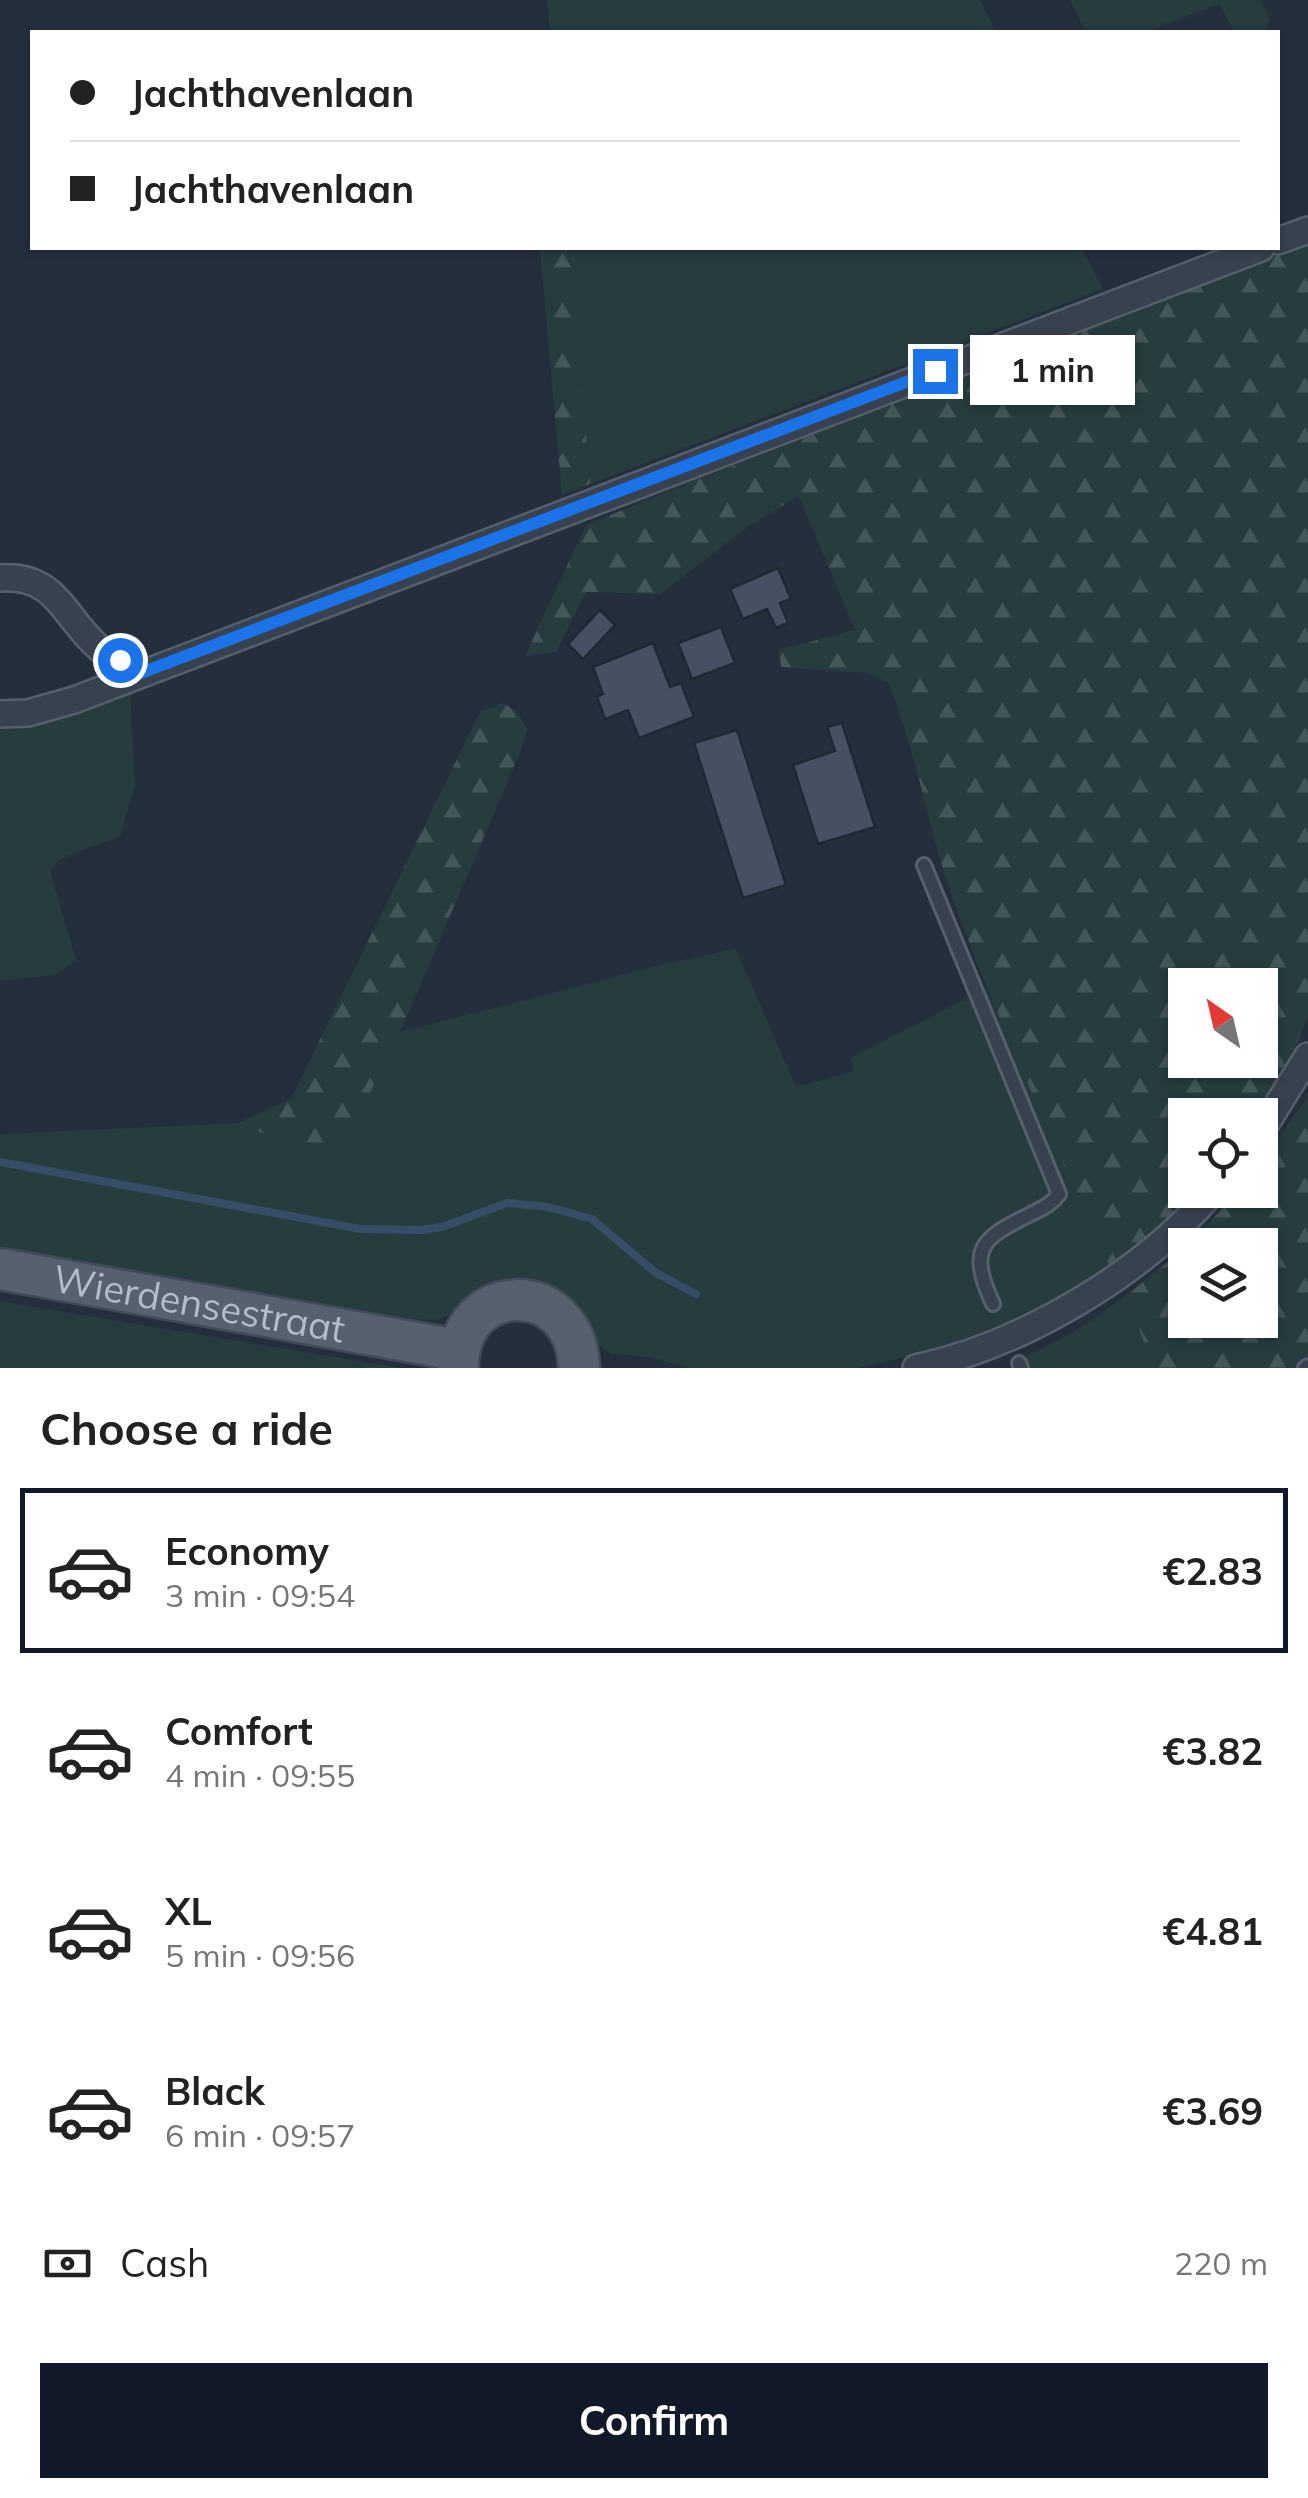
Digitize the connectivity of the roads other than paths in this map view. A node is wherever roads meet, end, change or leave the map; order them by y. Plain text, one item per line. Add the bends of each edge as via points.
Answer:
1 (1308, 230) edge
2 (1280, 240) edge
3 (1256, 250) edge
4 (0, 578) edge
5 (141, 673) junction
6 (0, 714) edge
7 (924, 865) dead end
8 (1308, 1056) edge
9 (1278, 1104) edge
10 (1195, 1208) edge
11 (0, 1269) edge
12 (992, 1304) dead end
13 (458, 1359) edge
14 (579, 1368) edge
15 (916, 1368) edge

1 - 2 street
3 - 5 street
4 - 5 street via 38,582 97,646
5 - 6 street via 74,700
7 - 12 lane via 1059,1194 983,1244 979,1270
8 - 9 street
10 - 15 street via 1148,1252 1045,1320
11 - 13 main road, Wierdensestraat
13 - 14 main road via 463,1333 485,1309 504,1300 530,1300 570,1326

